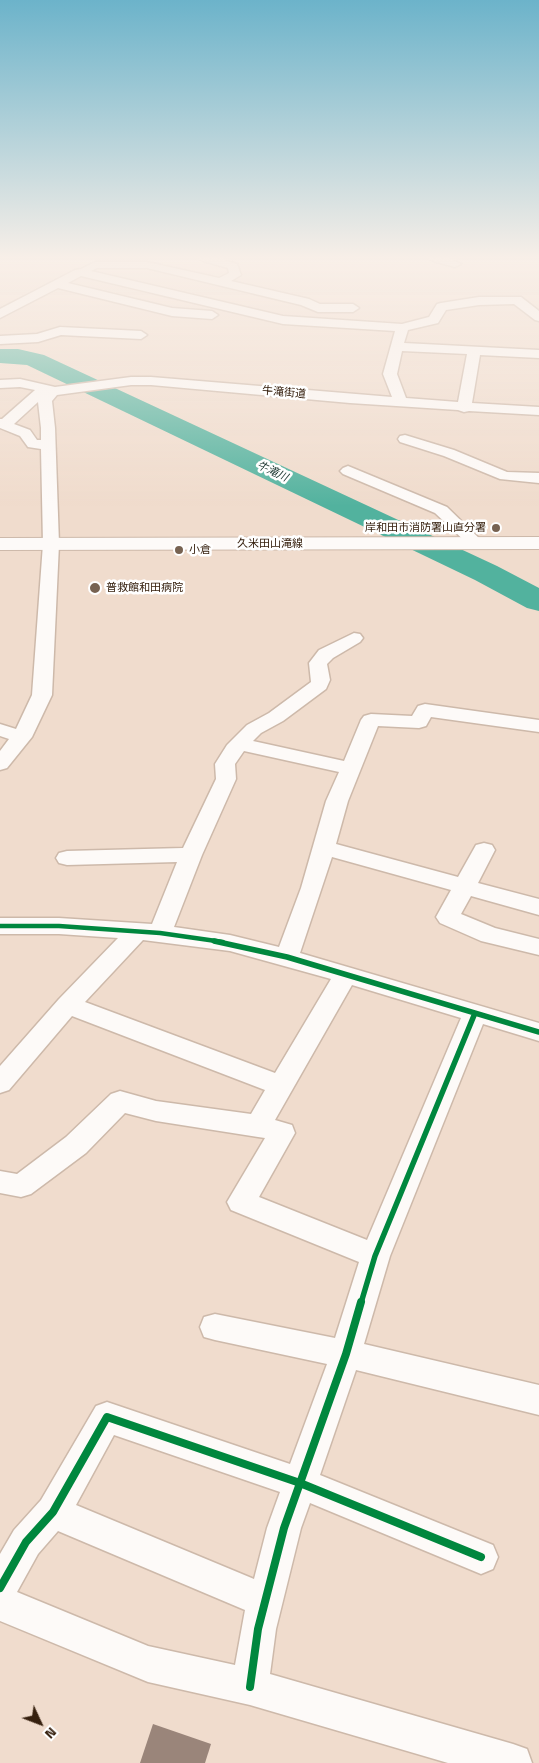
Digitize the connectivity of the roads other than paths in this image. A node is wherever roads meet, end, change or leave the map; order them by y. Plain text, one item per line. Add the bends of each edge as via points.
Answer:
1 (399, 341) edge
2 (397, 347) junction
3 (474, 350) junction
4 (539, 354) edge
5 (0, 384) edge
6 (53, 389) junction
7 (402, 403) junction
8 (464, 408) junction
9 (539, 411) edge
10 (2, 423) edge
11 (48, 446) junction
12 (471, 463) dead end
13 (348, 472) dead end
14 (539, 478) edge
15 (472, 543) junction
16 (539, 543) edge
17 (0, 544) edge
18 (51, 544) junction
19 (354, 638) dead end
20 (539, 726) edge
21 (0, 730) edge
22 (22, 737) junction
23 (240, 744) junction
24 (0, 764) edge
25 (351, 769) junction
26 (324, 848) junction
27 (484, 850) dead end
28 (192, 855) junction
29 (67, 858) dead end
30 (464, 886) junction
31 (539, 906) edge
32 (0, 926) edge
33 (149, 932) junction
34 (539, 948) edge
35 (288, 957) junction
36 (345, 976) junction
37 (68, 1005) junction
38 (475, 1013) junction
39 (539, 1032) edge
40 (0, 1083) edge
41 (281, 1086) junction
42 (258, 1126) junction
43 (0, 1182) edge
44 (375, 1256) junction
45 (215, 1327) dead end
46 (346, 1354) junction
47 (539, 1400) edge
48 (300, 1483) junction
49 (53, 1512) junction
50 (481, 1557) dead end
51 (0, 1588) edge
52 (265, 1601) junction
53 (0, 1603) edge
54 (250, 1687) junction
55 (513, 1763) edge

1 - 2 street
2 - 3 street
2 - 7 street via 390,374
3 - 4 street
3 - 8 street
5 - 6 street, 牛滝街道 via 20,383
6 - 7 street, 牛滝街道 via 152,380
6 - 10 street
6 - 11 street via 45,400
7 - 8 street, 牛滝街道
8 - 9 street, 牛滝街道
10 - 11 street via 24,433 33,444
11 - 18 street
12 - 14 street via 506,476
13 - 15 street via 441,510
15 - 16 street, 久米田山滝線
15 - 18 street, 久米田山滝線
17 - 18 street, 久米田山滝線
18 - 22 street via 42,695
19 - 23 street via 318,662 320,685 254,729
20 - 25 street via 424,710 419,722 371,720
21 - 22 street
22 - 24 street
23 - 25 street
23 - 28 street via 225,764 226,779 222,791
25 - 26 street
26 - 30 street
26 - 35 street
27 - 30 street
28 - 29 street
28 - 33 street
30 - 31 street
30 - 34 street via 448,916 490,935
32 - 33 street
33 - 35 street via 230,943
33 - 37 street
35 - 36 street
36 - 38 street
36 - 41 street
37 - 40 street
37 - 41 street
38 - 39 street
38 - 44 street
41 - 42 street
42 - 43 street via 156,1111 120,1101 76,1144 21,1186
42 - 44 street via 282,1134 241,1202
44 - 46 street
45 - 46 street
46 - 47 street
46 - 48 street
48 - 49 street via 107,1418
48 - 50 street
48 - 52 street via 284,1528
49 - 51 street via 26,1542
49 - 52 street
52 - 54 street
53 - 54 street via 148,1664
54 - 55 street

